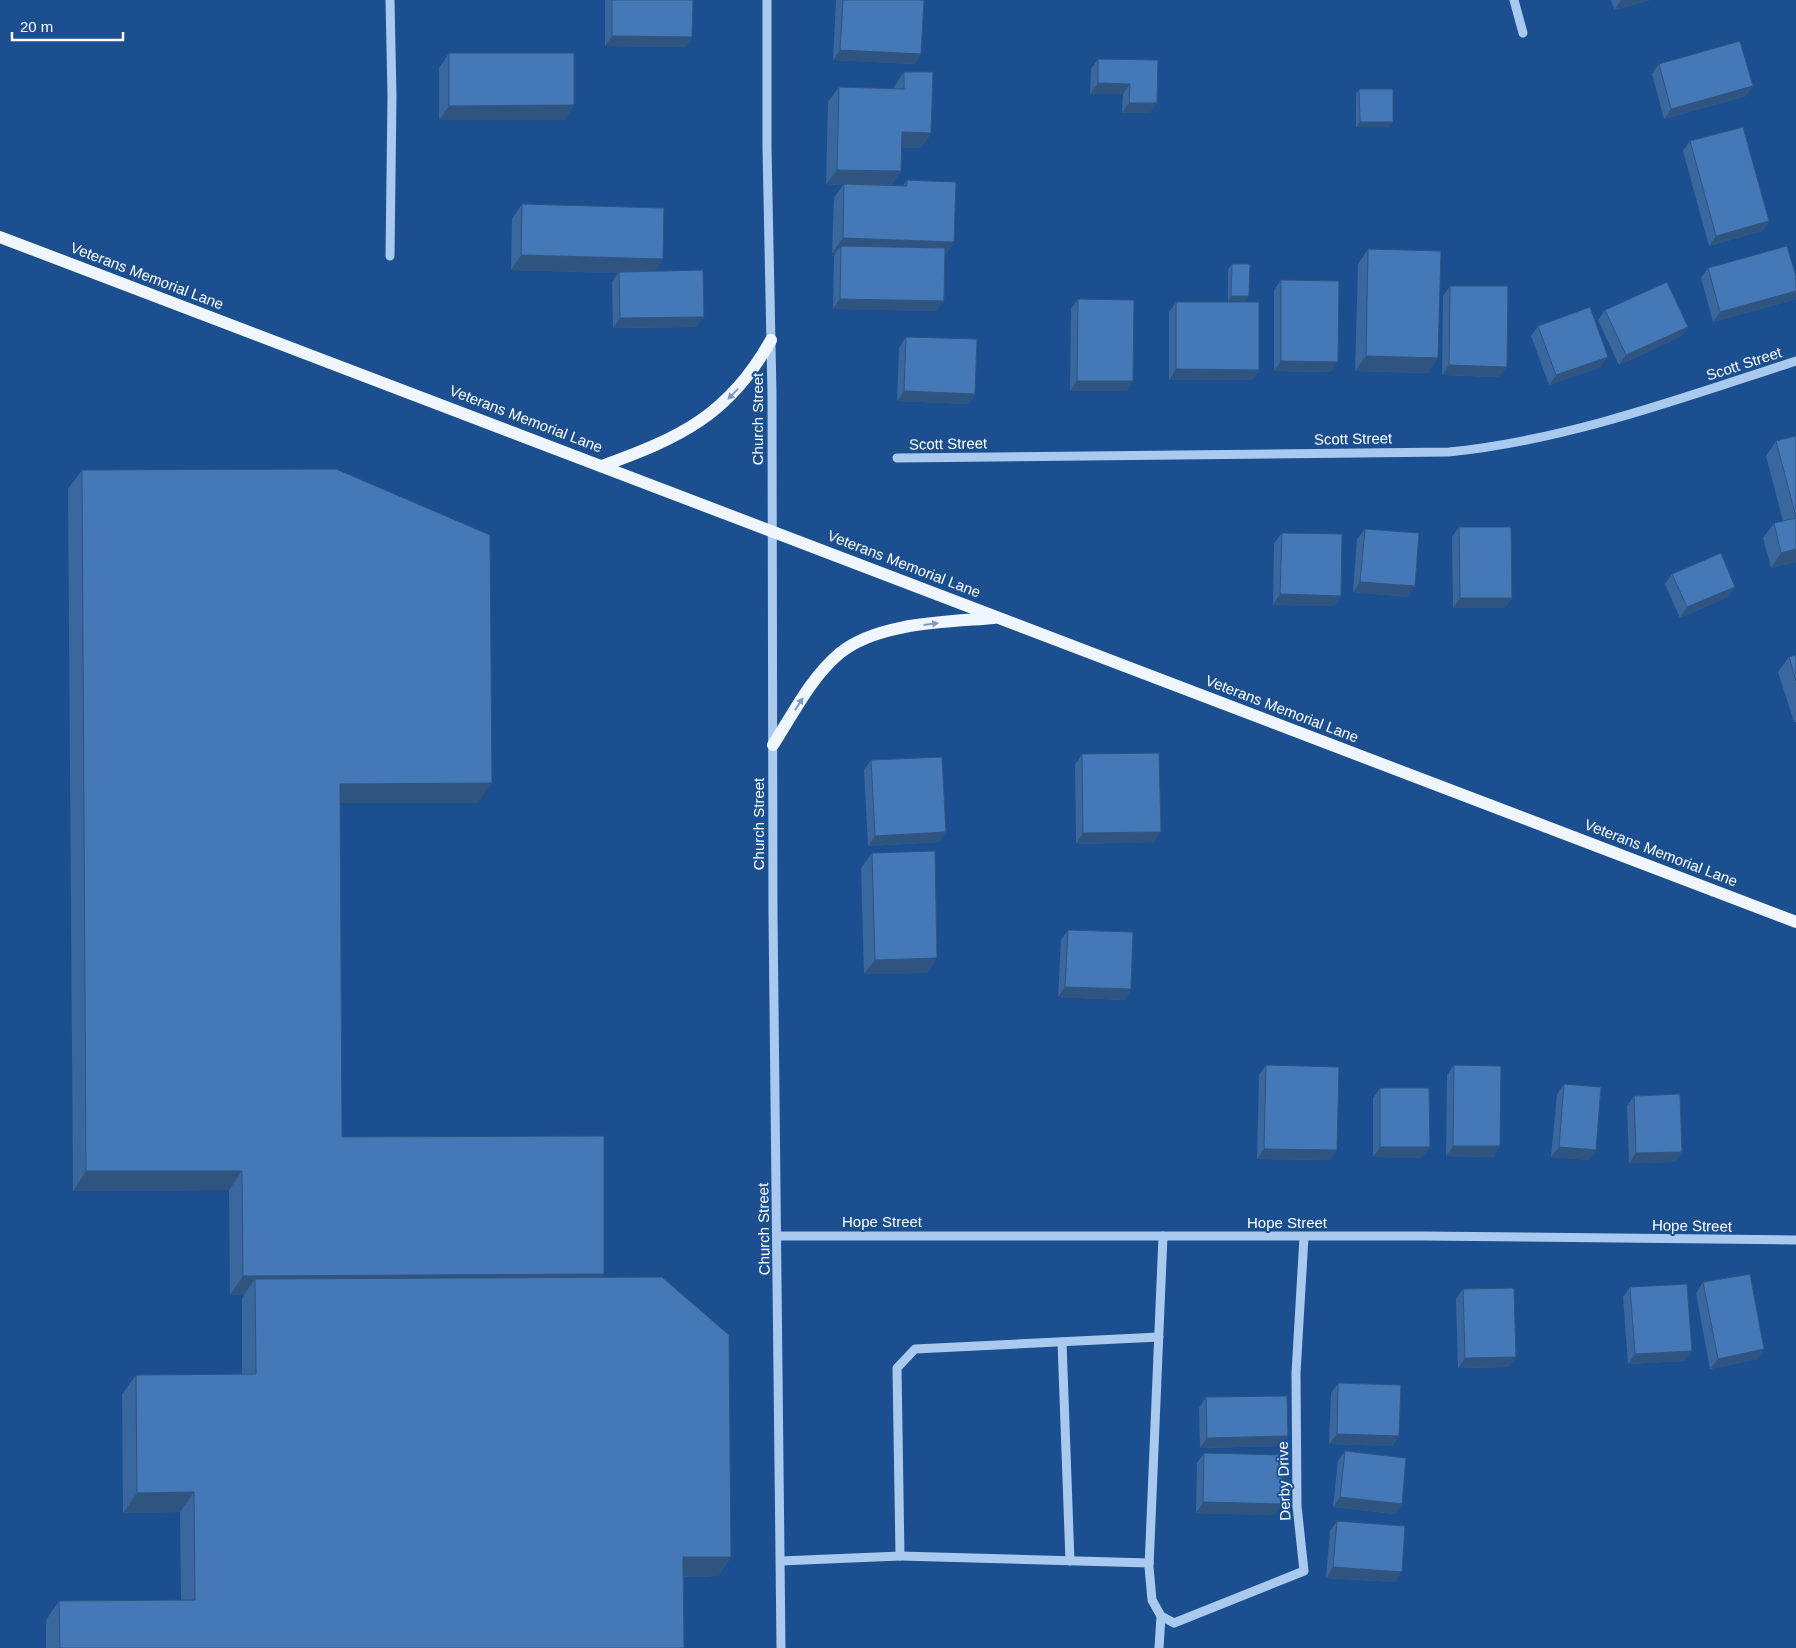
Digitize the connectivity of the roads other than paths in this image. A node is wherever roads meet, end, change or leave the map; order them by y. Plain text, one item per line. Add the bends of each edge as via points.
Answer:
1 (390, 0) edge
2 (767, 0) edge
3 (1514, 0) edge
4 (1523, 33) dead end
5 (0, 237) edge
6 (390, 256) dead end
7 (771, 340) junction
8 (1796, 361) edge
9 (897, 458) dead end
10 (602, 466) junction
11 (772, 530) junction
12 (997, 617) junction
13 (773, 745) junction
14 (1796, 922) edge
15 (778, 1236) junction
16 (1163, 1236) junction
17 (1304, 1236) junction
18 (1796, 1240) edge
19 (1159, 1337) junction
20 (1062, 1342) junction
21 (900, 1556) junction
22 (781, 1561) junction
23 (1070, 1561) junction
24 (1149, 1563) junction
25 (1161, 1616) junction
26 (781, 1648) edge
27 (1159, 1648) edge

1 - 6 street
2 - 7 street, Church Street
3 - 4 street
5 - 10 main road, Veterans Memorial Lane
7 -> 10 main road via 750,374 724,403 708,415 683,432
7 - 11 street, Church Street
8 - 9 street, Scott Street via 1609,420 1493,448 1449,452
10 - 11 main road, Veterans Memorial Lane
11 - 12 main road, Veterans Memorial Lane
11 - 13 street, Church Street
13 -> 12 main road via 820,674 847,648 902,628
12 - 14 main road, Veterans Memorial Lane
13 - 15 street, Church Street via 774,1097
15 - 16 street, Hope Street
15 - 22 street, Church Street
16 - 17 street, Hope Street
16 - 19 street
17 - 18 street, Hope Street
17 - 25 street, Derby Drive via 1296,1373 1297,1506 1304,1571 1174,1622
19 - 20 street
19 - 24 street
20 - 21 street via 915,1349 897,1368
20 - 23 street
21 - 22 street
21 - 23 street
22 - 26 street, Church Street
23 - 24 street
24 - 25 street via 1152,1600
25 - 27 street

